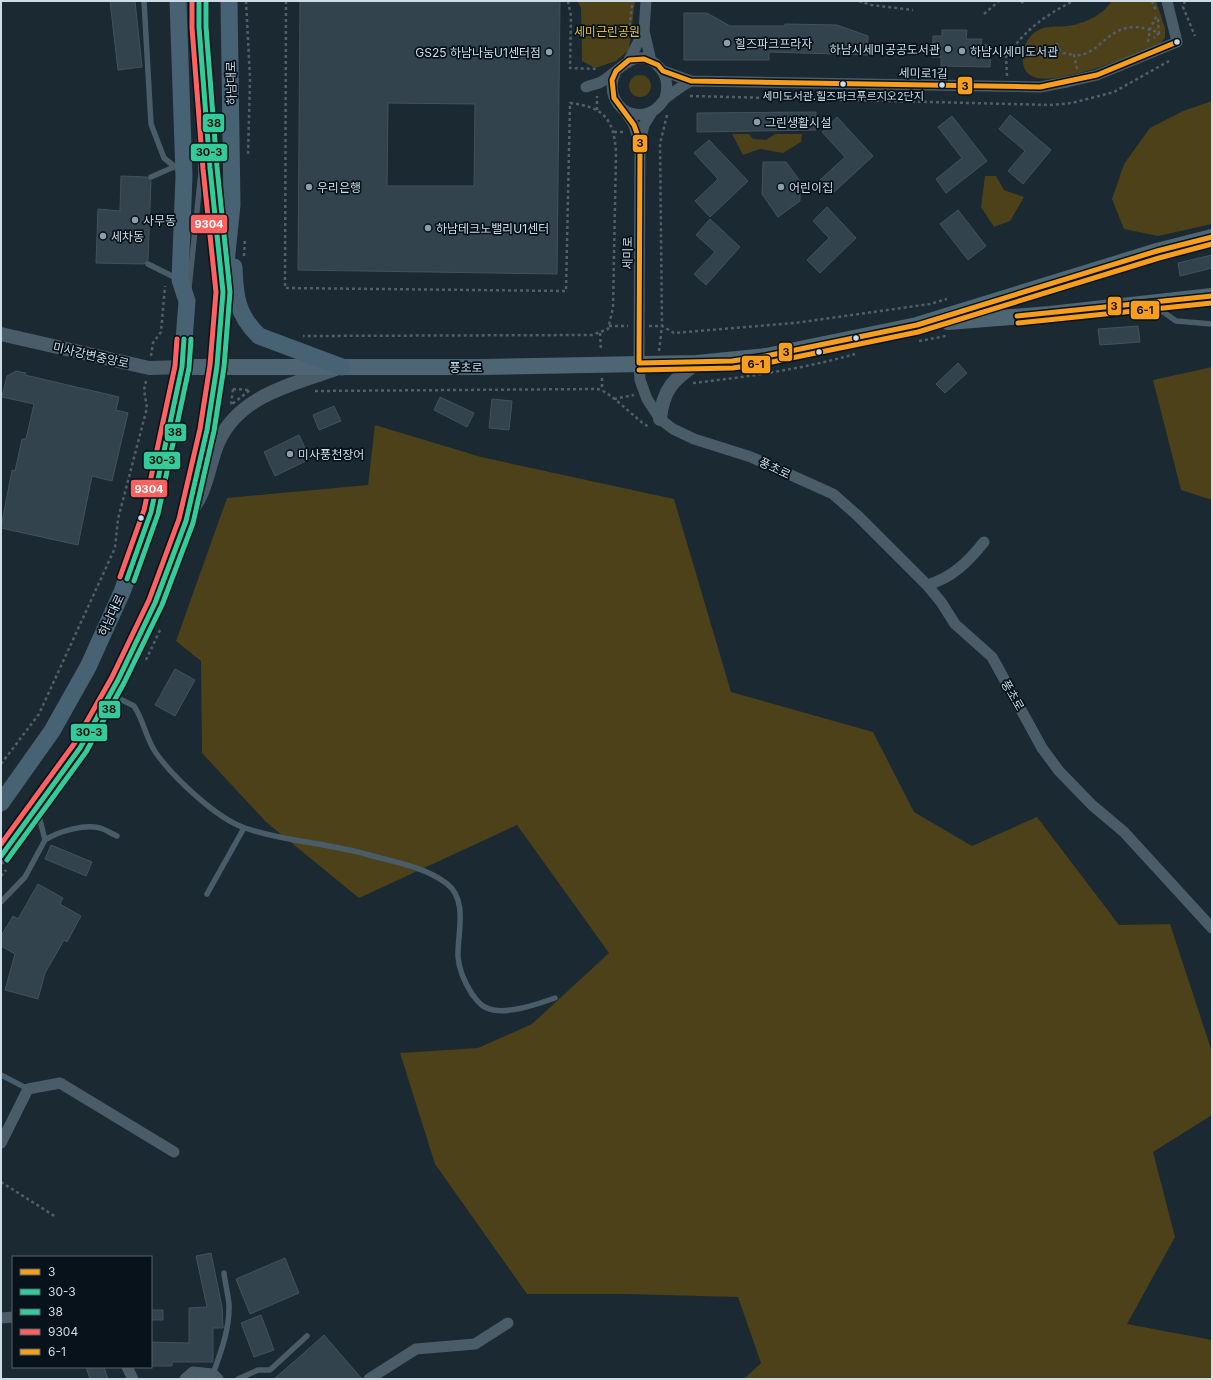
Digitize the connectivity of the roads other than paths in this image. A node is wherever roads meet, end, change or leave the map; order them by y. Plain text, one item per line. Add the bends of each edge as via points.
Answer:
1 (144, 1) edge
2 (178, 1) edge
3 (192, 1) edge
4 (199, 1) edge
5 (230, 1) edge
6 (646, 1) edge
7 (1167, 1) edge
8 (644, 31) junction
9 (629, 60) junction
10 (651, 61) junction
11 (663, 71) junction
12 (616, 72) junction
13 (691, 81) junction
14 (614, 98) junction
15 (665, 98) junction
16 (626, 111) junction
17 (652, 112) junction
18 (640, 142) junction
19 (180, 171) junction
20 (151, 177) dead end
21 (232, 205) junction
22 (1212, 238) edge
23 (148, 264) dead end
24 (173, 276) junction
25 (223, 292) junction
26 (1212, 296) edge
27 (187, 301) junction
28 (1150, 303) junction
29 (1212, 324) edge
30 (917, 325) junction
31 (1, 334) edge
32 (639, 364) junction
33 (698, 364) junction
34 (218, 366) junction
35 (342, 366) junction
36 (182, 367) junction
37 (657, 424) junction
38 (186, 522) junction
39 (984, 542) dead end
40 (927, 585) junction
41 (115, 699) junction
42 (129, 700) dead end
43 (1, 803) edge
44 (37, 809) junction
45 (244, 828) junction
46 (117, 836) dead end
47 (45, 840) junction
48 (1, 856) edge
49 (207, 894) dead end
50 (1, 902) edge
51 (1212, 928) edge
52 (555, 998) dead end
53 (1, 1075) edge
54 (28, 1089) junction
55 (1, 1143) edge
56 (174, 1152) dead end
57 (224, 1273) dead end
58 (12, 1317) edge
59 (1, 1318) edge
60 (508, 1323) dead end
61 (307, 1336) dead end
62 (128, 1368) edge
63 (215, 1377) edge
64 (133, 1379) edge
65 (185, 1379) edge
66 (238, 1379) edge
67 (369, 1379) edge

1 - 19 lane via 151,124 164,158
2 - 19 main road, 하남대로
3 - 27 lane via 201,172
4 - 25 lane via 210,168
5 - 21 main road, 하남대로
6 - 8 street
7 - 13 street, 세미로1길 via 1177,42 1098,75 1040,87
8 - 9 street
8 - 10 street
9 - 10 street via 637,58
9 - 12 street
10 - 11 street
11 - 13 street, 세미로1길
11 - 15 street via 667,80
12 - 14 street via 612,80
12 - 14 street via 600,82 586,86
13 - 15 street
14 - 16 street
15 - 17 street
16 - 17 street via 634,114
16 - 18 street
17 - 18 street via 644,125
18 - 32 street, 세미로
19 - 20 lane
19 - 24 main road, 하남대로
21 - 25 main road, 하남대로
21 - 35 main road via 235,292 237,303 249,326 259,336
22 - 30 main road via 1157,251
23 - 24 lane
24 - 27 main road, 하남대로
25 - 34 main road, 하남대로
26 - 28 main road
27 - 36 main road, 하남대로
28 - 29 lane via 1176,321
28 - 30 main road
30 - 33 main road via 766,356
31 - 36 street, 미사강변중앙로 via 149,368
32 - 33 main road
32 - 35 main road, 풍초로
32 - 37 street, 풍초로 via 643,390
33 - 37 street via 670,385 663,399
34 - 35 main road, 풍초로
34 - 36 main road, 풍초로
34 - 38 main road, 하남대로 via 207,430
35 - 38 street via 269,393 242,410 219,441 202,492
36 - 43 main road, 하남대로 via 151,512 122,592 88,667 52,731
37 - 40 street, 풍초로 via 751,456 833,494
38 - 41 main road, 하남대로
39 - 40 street via 954,574
40 - 51 street, 풍초로 via 955,624 992,656 1042,748 1059,771 1092,805 1124,832
41 - 42 lane
41 - 44 main road, 하남대로
41 - 45 lane via 134,706 152,748 184,784 217,811
44 - 47 lane
44 - 48 main road, 하남대로
45 - 49 lane
45 - 52 lane via 292,840 351,850 415,867 437,877 448,884 458,903 460,967 464,980 478,1002 487,1009 509,1010
46 - 47 lane via 102,828 88,828 61,832
47 - 50 lane via 25,877
53 - 54 lane
54 - 55 street
54 - 56 street via 60,1083
57 - 63 lane via 229,1304 227,1327
58 - 59 street
60 - 67 street via 475,1344 416,1349
61 - 66 lane via 270,1370 258,1370
62 - 64 street
63 - 65 street via 193,1372

